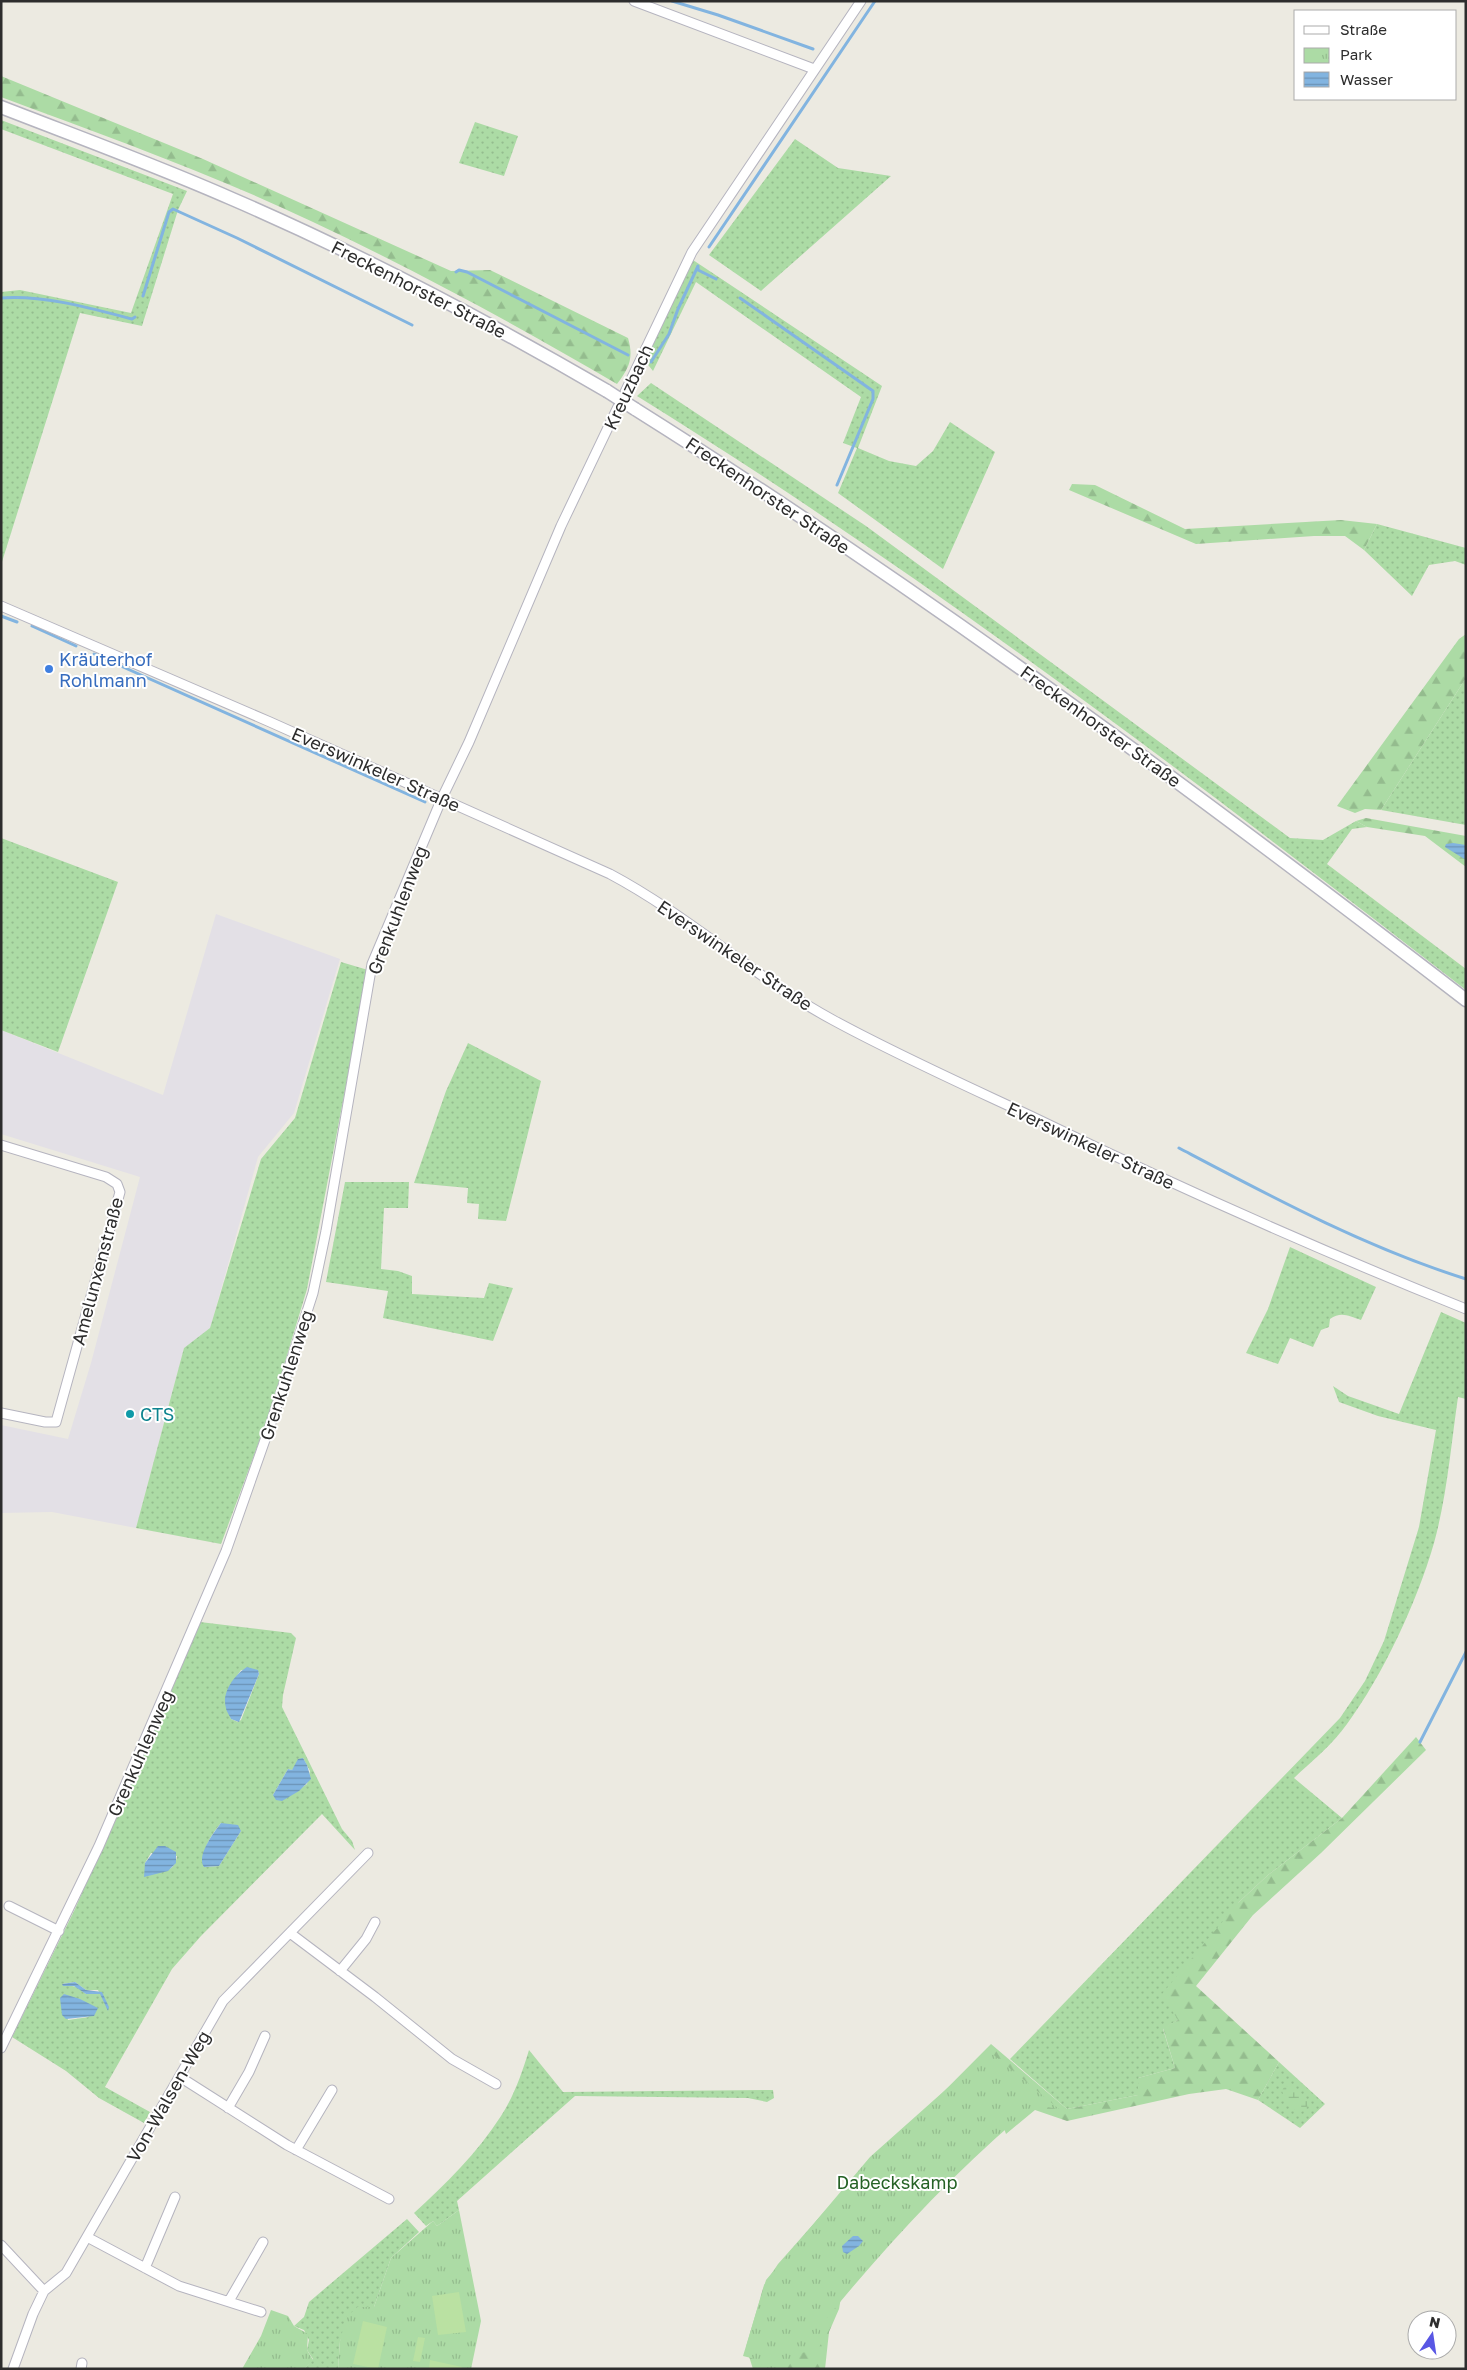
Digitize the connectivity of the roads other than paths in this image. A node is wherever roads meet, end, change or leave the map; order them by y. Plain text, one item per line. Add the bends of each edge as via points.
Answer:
1 (634, 1) edge
2 (861, 1) edge
3 (814, 68) junction
4 (1, 107) edge
5 (1, 606) edge
6 (442, 798) junction
7 (1466, 1000) edge
8 (1, 1145) edge
9 (1466, 1309) edge
10 (1, 1413) edge
11 (368, 1853) dead end
12 (8, 1906) dead end
13 (375, 1922) dead end
14 (59, 1931) junction
15 (290, 1933) junction
16 (340, 1970) junction
17 (265, 2036) dead end
18 (1, 2048) edge
19 (180, 2077) junction
20 (496, 2084) dead end
21 (332, 2090) dead end
22 (228, 2108) junction
23 (296, 2150) junction
24 (175, 2197) dead end
25 (389, 2199) dead end
26 (87, 2237) junction
27 (263, 2242) dead end
28 (1, 2245) edge
29 (145, 2268) junction
30 (44, 2290) junction
31 (228, 2301) junction
32 (261, 2312) dead end
33 (13, 2369) edge

1 - 3 street
2 - 3 street, Kreuzbach
3 - 6 street, Kreuzbach via 692,252 561,526
4 - 7 main road, Freckenhorster Straße, bridge via 188,180 325,241 437,296 606,391 827,534 1036,679 1181,783
5 - 6 street, Everswinkeler Straße
6 - 9 street, Everswinkeler Straße via 630,885 798,999 871,1040 1278,1231
6 - 14 street, Grenkuhlenweg via 372,964 313,1293 272,1420 201,1613
8 - 10 street, Amelunxenstraße via 106,1177 117,1184 120,1192 56,1422
11 - 15 street, Von-Walsen-Weg
12 - 14 street
13 - 16 street via 366,1939
14 - 18 street, Grenkuhlenweg
15 - 16 street
15 - 19 street, Von-Walsen-Weg via 223,2002
16 - 20 street via 446,2054
17 - 22 street
19 - 22 street
19 - 26 street, Von-Walsen-Weg
21 - 23 street
22 - 23 street
23 - 25 street
24 - 29 street
26 - 29 street
26 - 30 street, Von-Walsen-Weg via 66,2272
27 - 31 street
28 - 30 street
29 - 31 street via 179,2286
30 - 33 street, Von-Walsen-Weg
31 - 32 street

